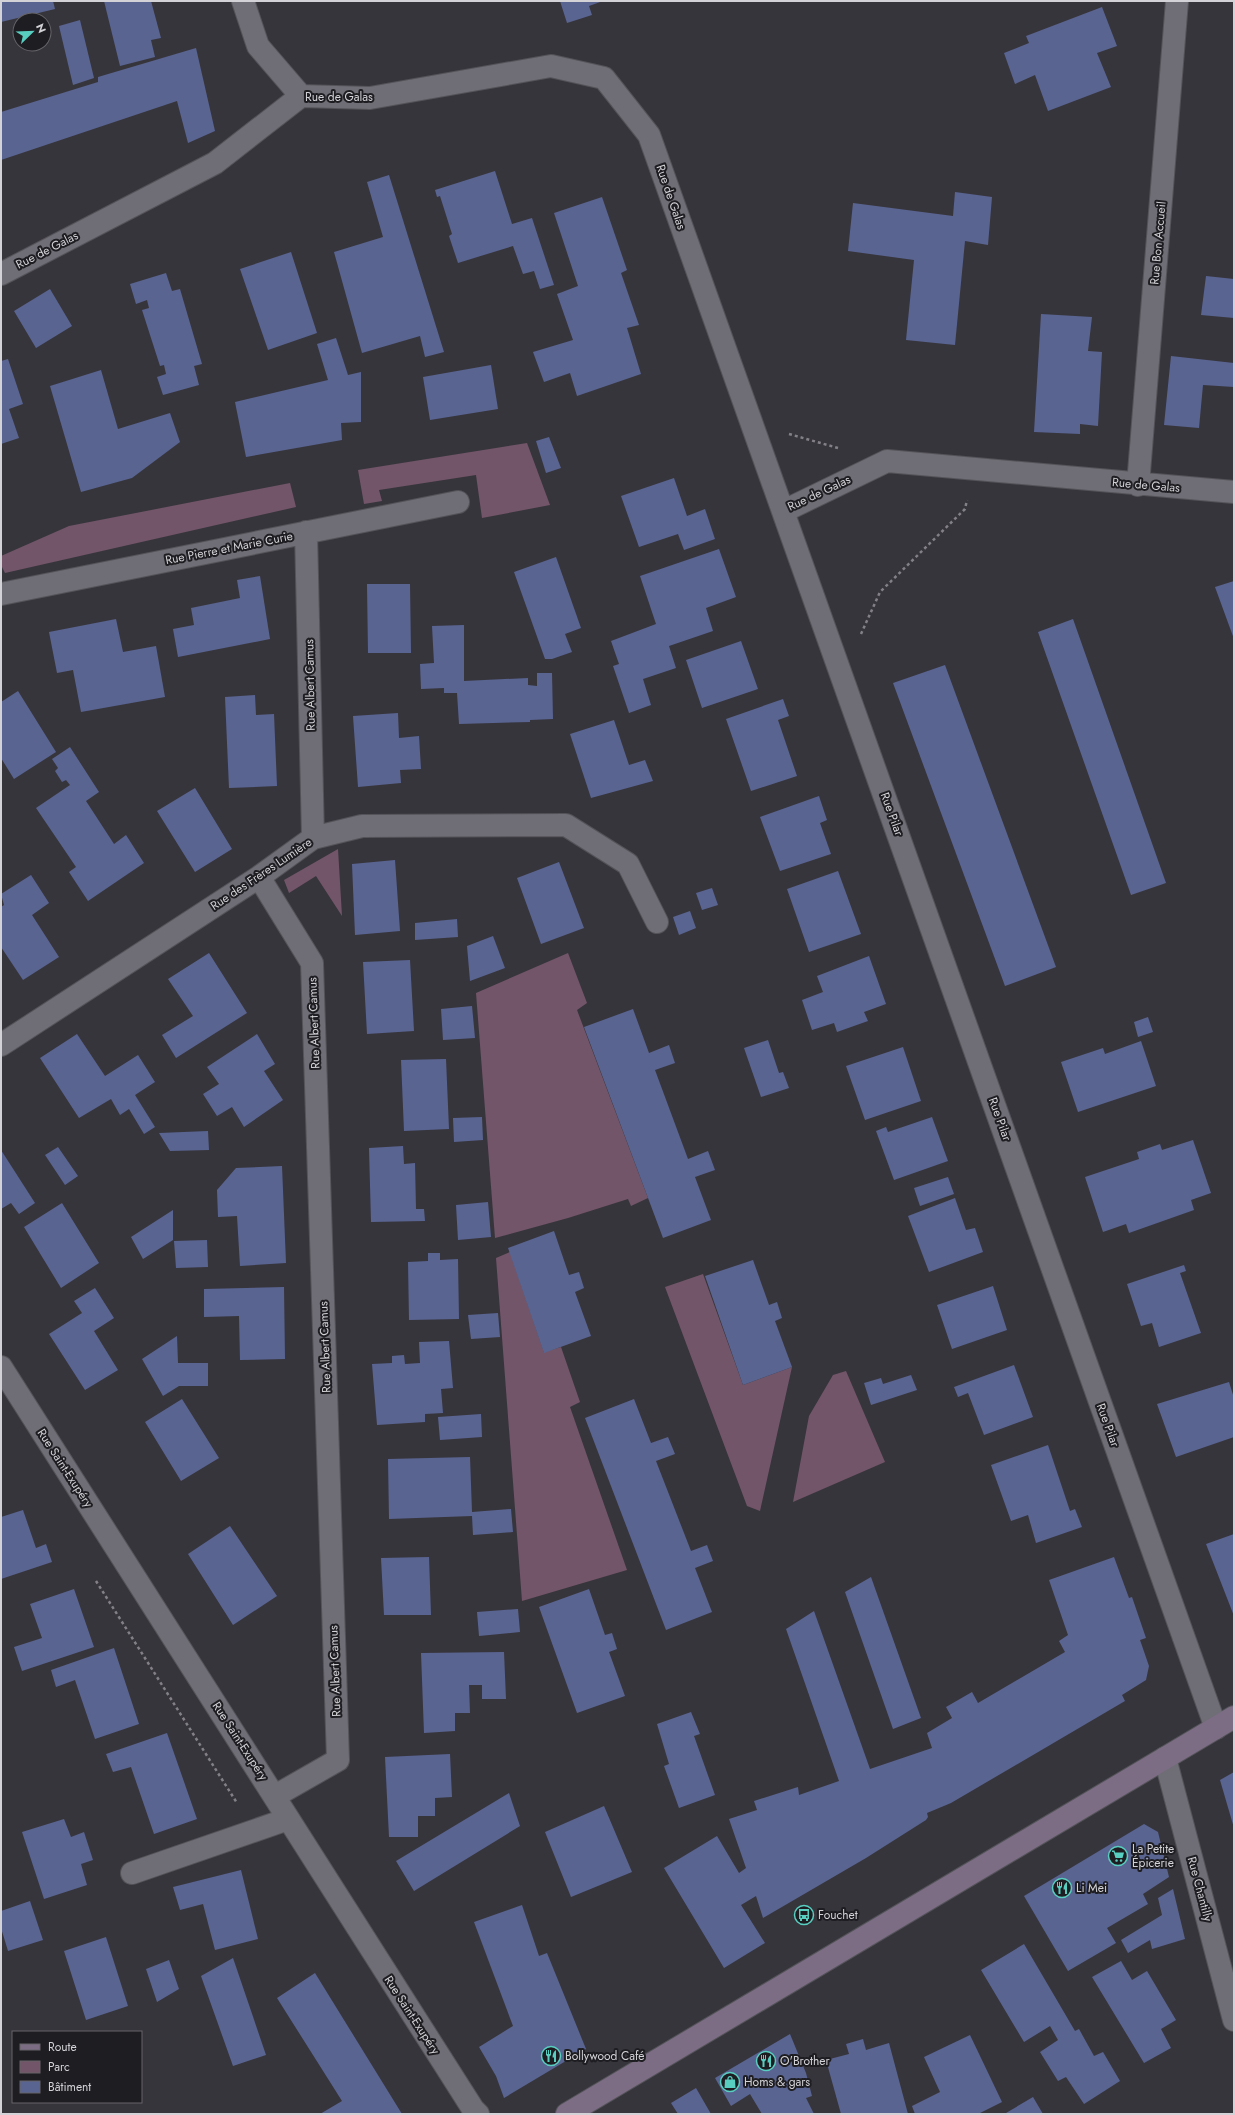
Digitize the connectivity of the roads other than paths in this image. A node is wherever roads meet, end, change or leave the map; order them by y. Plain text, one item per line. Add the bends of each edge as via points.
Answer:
1 (243, 1) edge
2 (1177, 1) edge
3 (301, 96) junction
4 (1, 274) edge
5 (1138, 485) junction
6 (1234, 492) edge
7 (458, 502) dead end
8 (784, 511) junction
9 (306, 532) junction
10 (1, 594) edge
11 (313, 838) junction
12 (259, 877) junction
13 (657, 922) dead end
14 (1, 1045) edge
15 (1, 1367) edge
16 (1225, 1722) edge
17 (1165, 1758) junction
18 (275, 1796) junction
19 (288, 1819) junction
20 (132, 1873) dead end
21 (1234, 2020) edge
22 (478, 2114) edge
23 (567, 2114) edge

1 - 3 street via 258,46
2 - 5 street, Rue Bon Accueil
3 - 4 street, Rue de Galas via 215,163
3 - 8 street, Rue de Galas via 370,98 551,66 604,78 649,135
5 - 6 street, Rue de Galas
5 - 8 street, Rue de Galas via 887,461
7 - 9 street, Rue Pierre et Marie Curie
8 - 16 street, Rue Pilar
9 - 10 street, Rue Pierre et Marie Curie
9 - 11 street, Rue Albert Camus
11 - 12 street, Rue des Frères Lumière
11 - 13 street, Rue des Frères Lumière via 362,826 566,826 628,864
12 - 14 street, Rue des Frères Lumière
12 - 18 street, Rue Albert Camus via 312,963 338,1760
15 - 18 street, Rue Saint-Exupéry
16 - 17 main road
17 - 21 street, Rue Chantilly
17 - 23 main road
18 - 19 street, Rue Saint-Exupéry
19 - 20 street
19 - 22 street, Rue Saint-Exupéry via 473,2110

